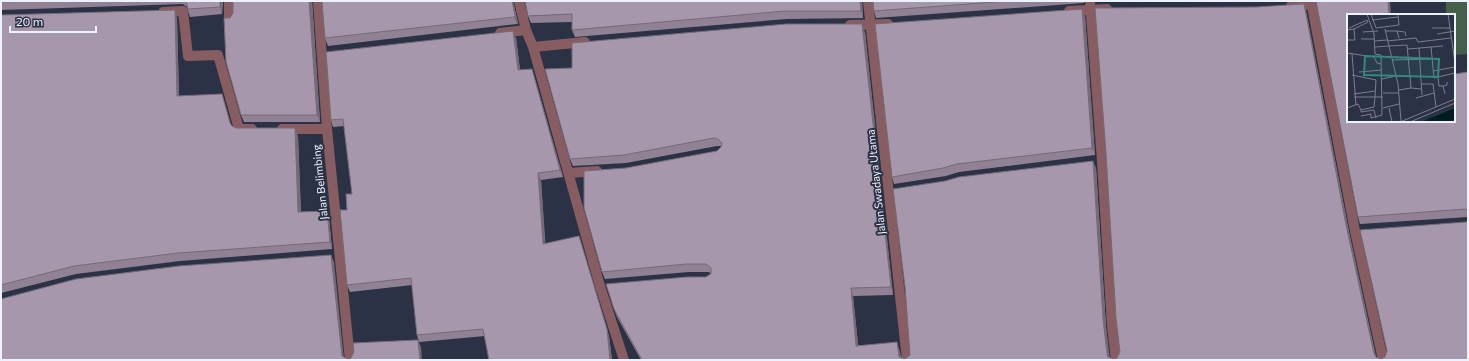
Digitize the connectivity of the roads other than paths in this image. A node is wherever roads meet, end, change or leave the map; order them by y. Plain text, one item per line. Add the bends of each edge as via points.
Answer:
1 (229, 1) edge
2 (318, 1) edge
3 (520, 1) edge
4 (868, 1) edge
5 (1311, 3) edge
6 (1091, 5) edge
7 (1282, 6) edge
8 (1114, 9) edge
9 (1060, 11) edge
10 (151, 12) edge
11 (230, 20) edge
12 (895, 23) edge
13 (841, 25) edge
14 (872, 25) junction
15 (526, 30) junction
16 (486, 34) edge
17 (597, 41) edge
18 (533, 47) junction
19 (327, 129) junction
20 (605, 170) edge
21 (569, 173) junction
22 (350, 360) edge
23 (624, 360) edge
24 (907, 360) edge
25 (1116, 360) edge
26 (1383, 360) edge

1 - 11 street
2 - 19 street, Jalan Belimbing via 326,53
3 - 15 street
4 - 14 street, Jalan Swadaya Utama
5 - 7 street
5 - 26 street
6 - 8 street
6 - 9 street
6 - 25 street via 1098,161
10 - 19 street via 183,11 188,56 218,55 239,129
12 - 14 street
13 - 14 street
14 - 24 street, Jalan Swadaya Utama via 893,190
15 - 16 street
15 - 18 street
17 - 18 street
18 - 21 street
19 - 22 street, Jalan Belimbing via 336,255
20 - 21 street
21 - 23 street

